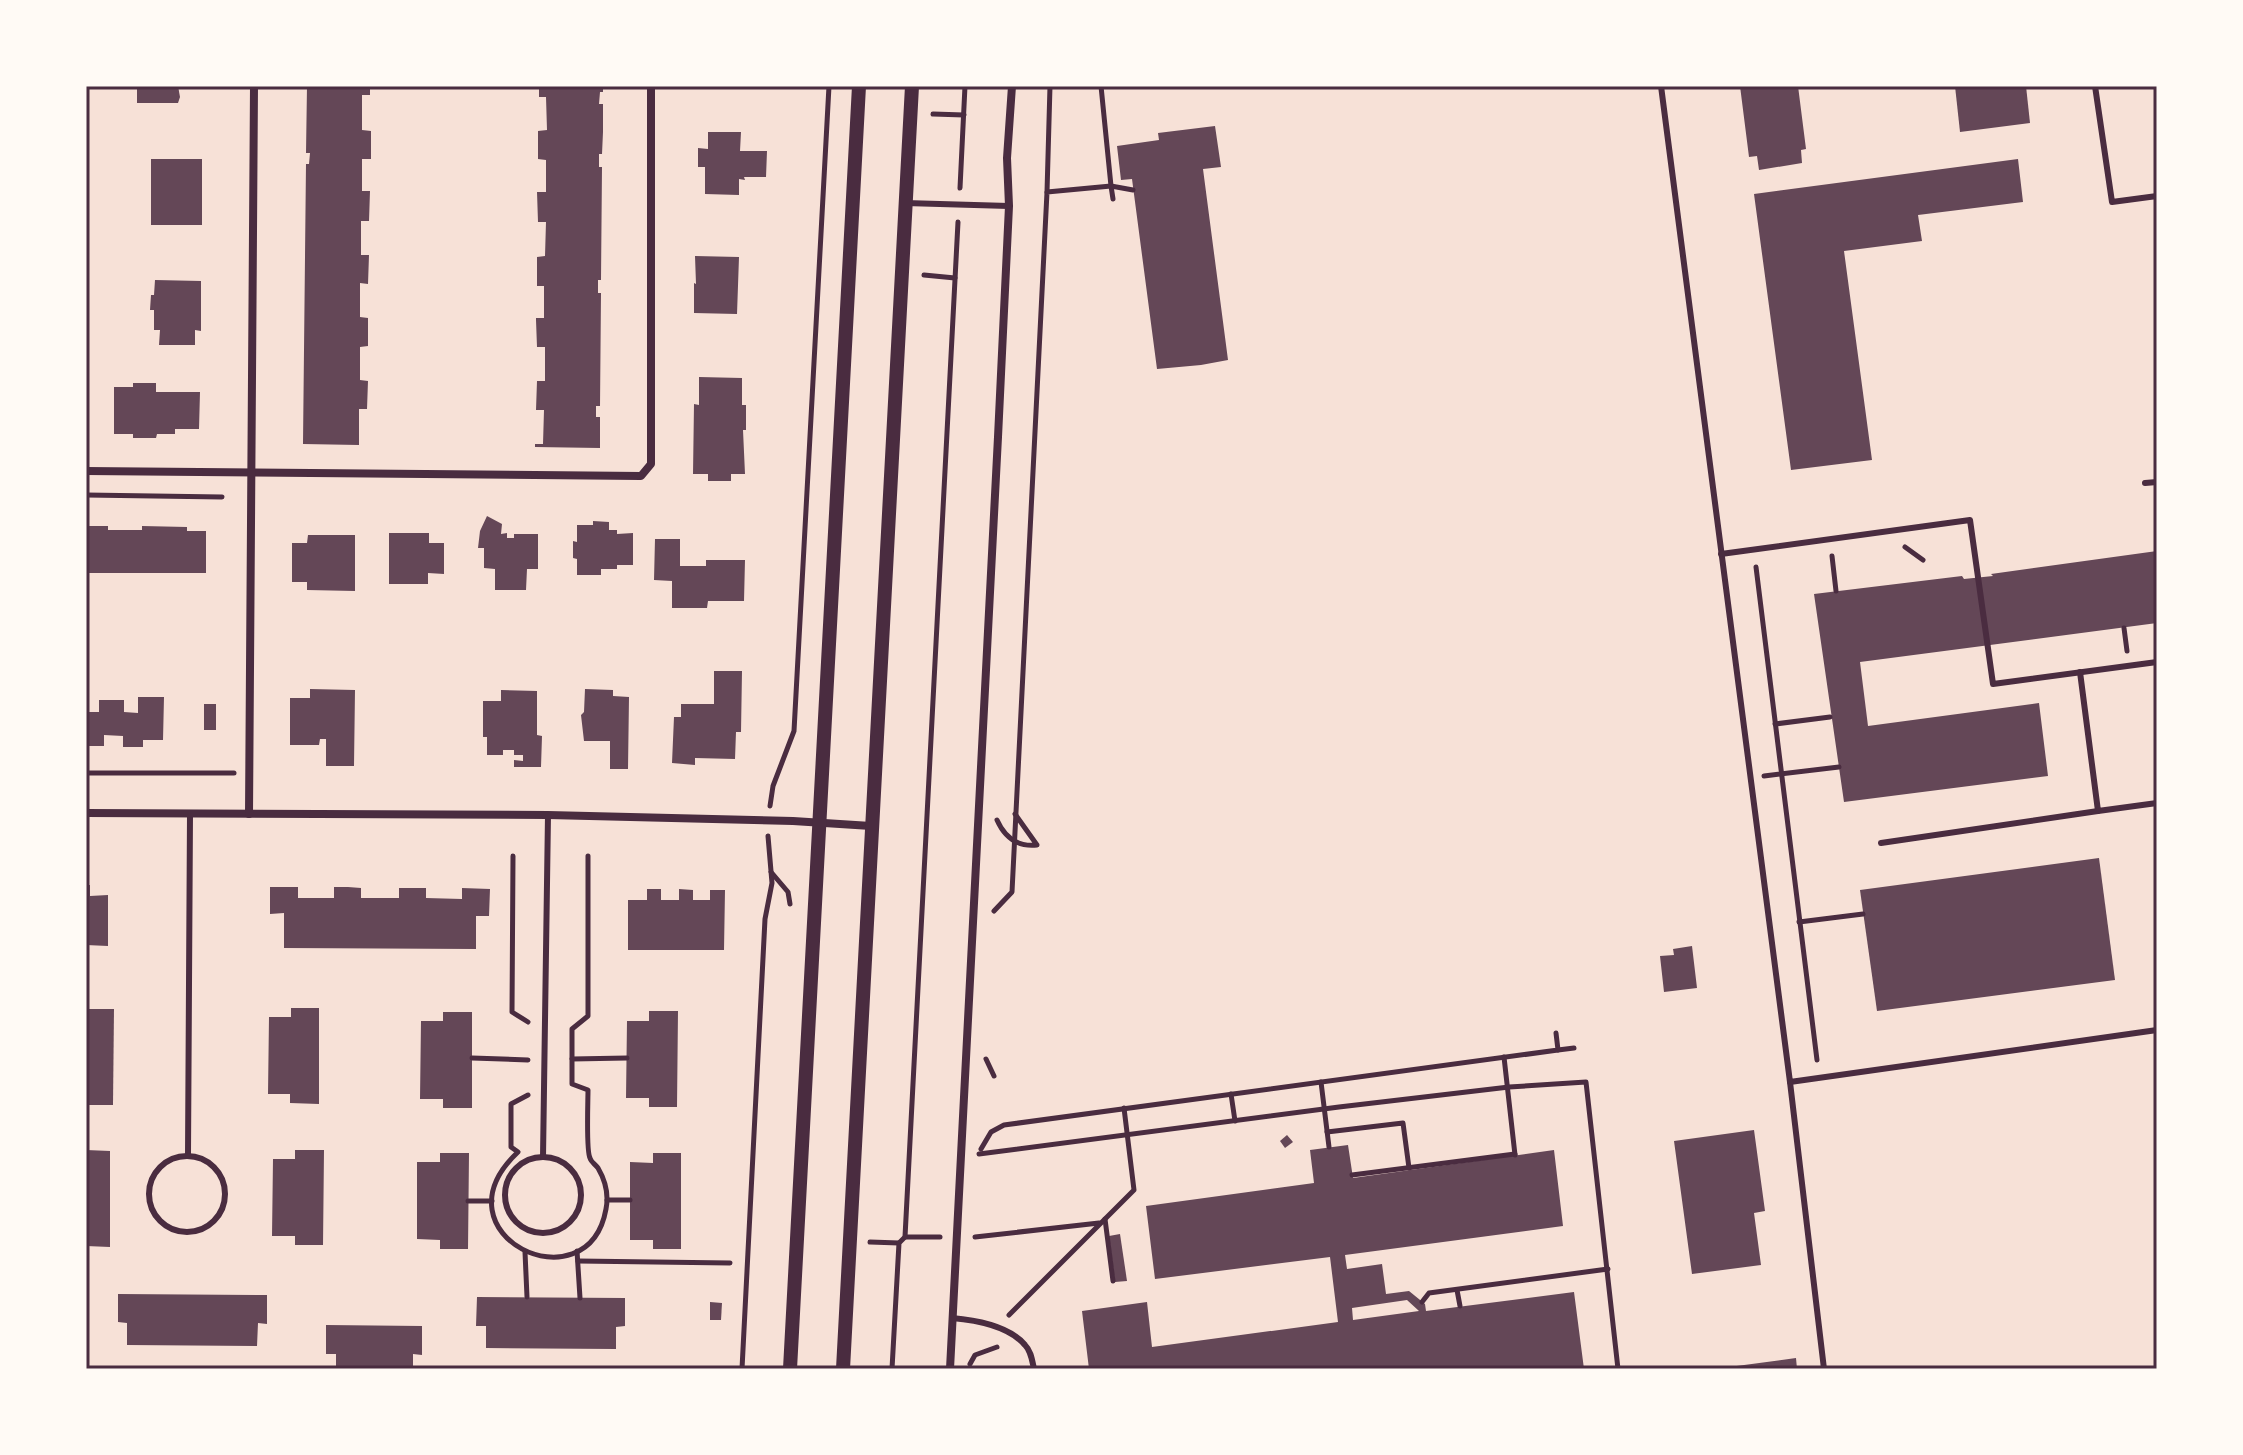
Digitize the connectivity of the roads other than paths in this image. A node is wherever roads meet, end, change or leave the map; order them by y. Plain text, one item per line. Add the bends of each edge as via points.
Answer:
1 (254, 86) edge
2 (651, 86) edge
3 (859, 86) edge
4 (912, 86) edge
5 (1012, 86) edge
6 (1661, 86) edge
7 (2095, 86) edge
8 (2157, 196) edge
9 (905, 203) junction
10 (1009, 206) junction
11 (86, 471) edge
12 (250, 474) junction
13 (2157, 482) edge
14 (2145, 483) dead end
15 (1721, 554) junction
16 (2157, 662) edge
17 (2080, 672) junction
18 (2157, 803) edge
19 (2098, 811) junction
20 (86, 813) edge
21 (190, 814) junction
22 (249, 814) junction
23 (548, 815) junction
24 (818, 822) junction
25 (871, 826) junction
26 (1881, 843) dead end
27 (2157, 1030) edge
28 (1790, 1082) junction
29 (188, 1155) junction
30 (543, 1157) junction
31 (952, 1318) junction
32 (790, 1369) edge
33 (843, 1369) edge
34 (950, 1369) edge
35 (1034, 1369) edge
36 (1824, 1369) edge

1 - 12 street
2 - 12 street via 651,464 641,476
3 - 24 street
4 - 9 street
5 - 10 street
6 - 15 lane
7 - 8 lane via 2112,202
9 - 10 lane
9 - 25 street
10 - 31 street
11 - 12 street
12 - 22 street
13 - 14 lane
15 - 17 lane via 1970,520 1993,684
15 - 28 lane
16 - 17 lane
17 - 19 lane
18 - 19 lane
19 - 26 lane
20 - 21 street
21 - 22 street
21 - 29 lane
22 - 23 street
23 - 24 street
23 - 30 lane
24 - 25 street
24 - 32 street
25 - 33 street
27 - 28 lane
28 - 36 lane
29 - 29 lane via 163,1163 151,1179 149,1203 166,1226 187,1233 218,1217 225,1201 224,1181 211,1163
30 - 30 lane via 520,1164 507,1181 505,1204 522,1227 543,1234 559,1231 575,1218 582,1203 580,1182 567,1164
31 - 34 street
31 - 35 lane via 986,1323 1014,1336 1028,1348

